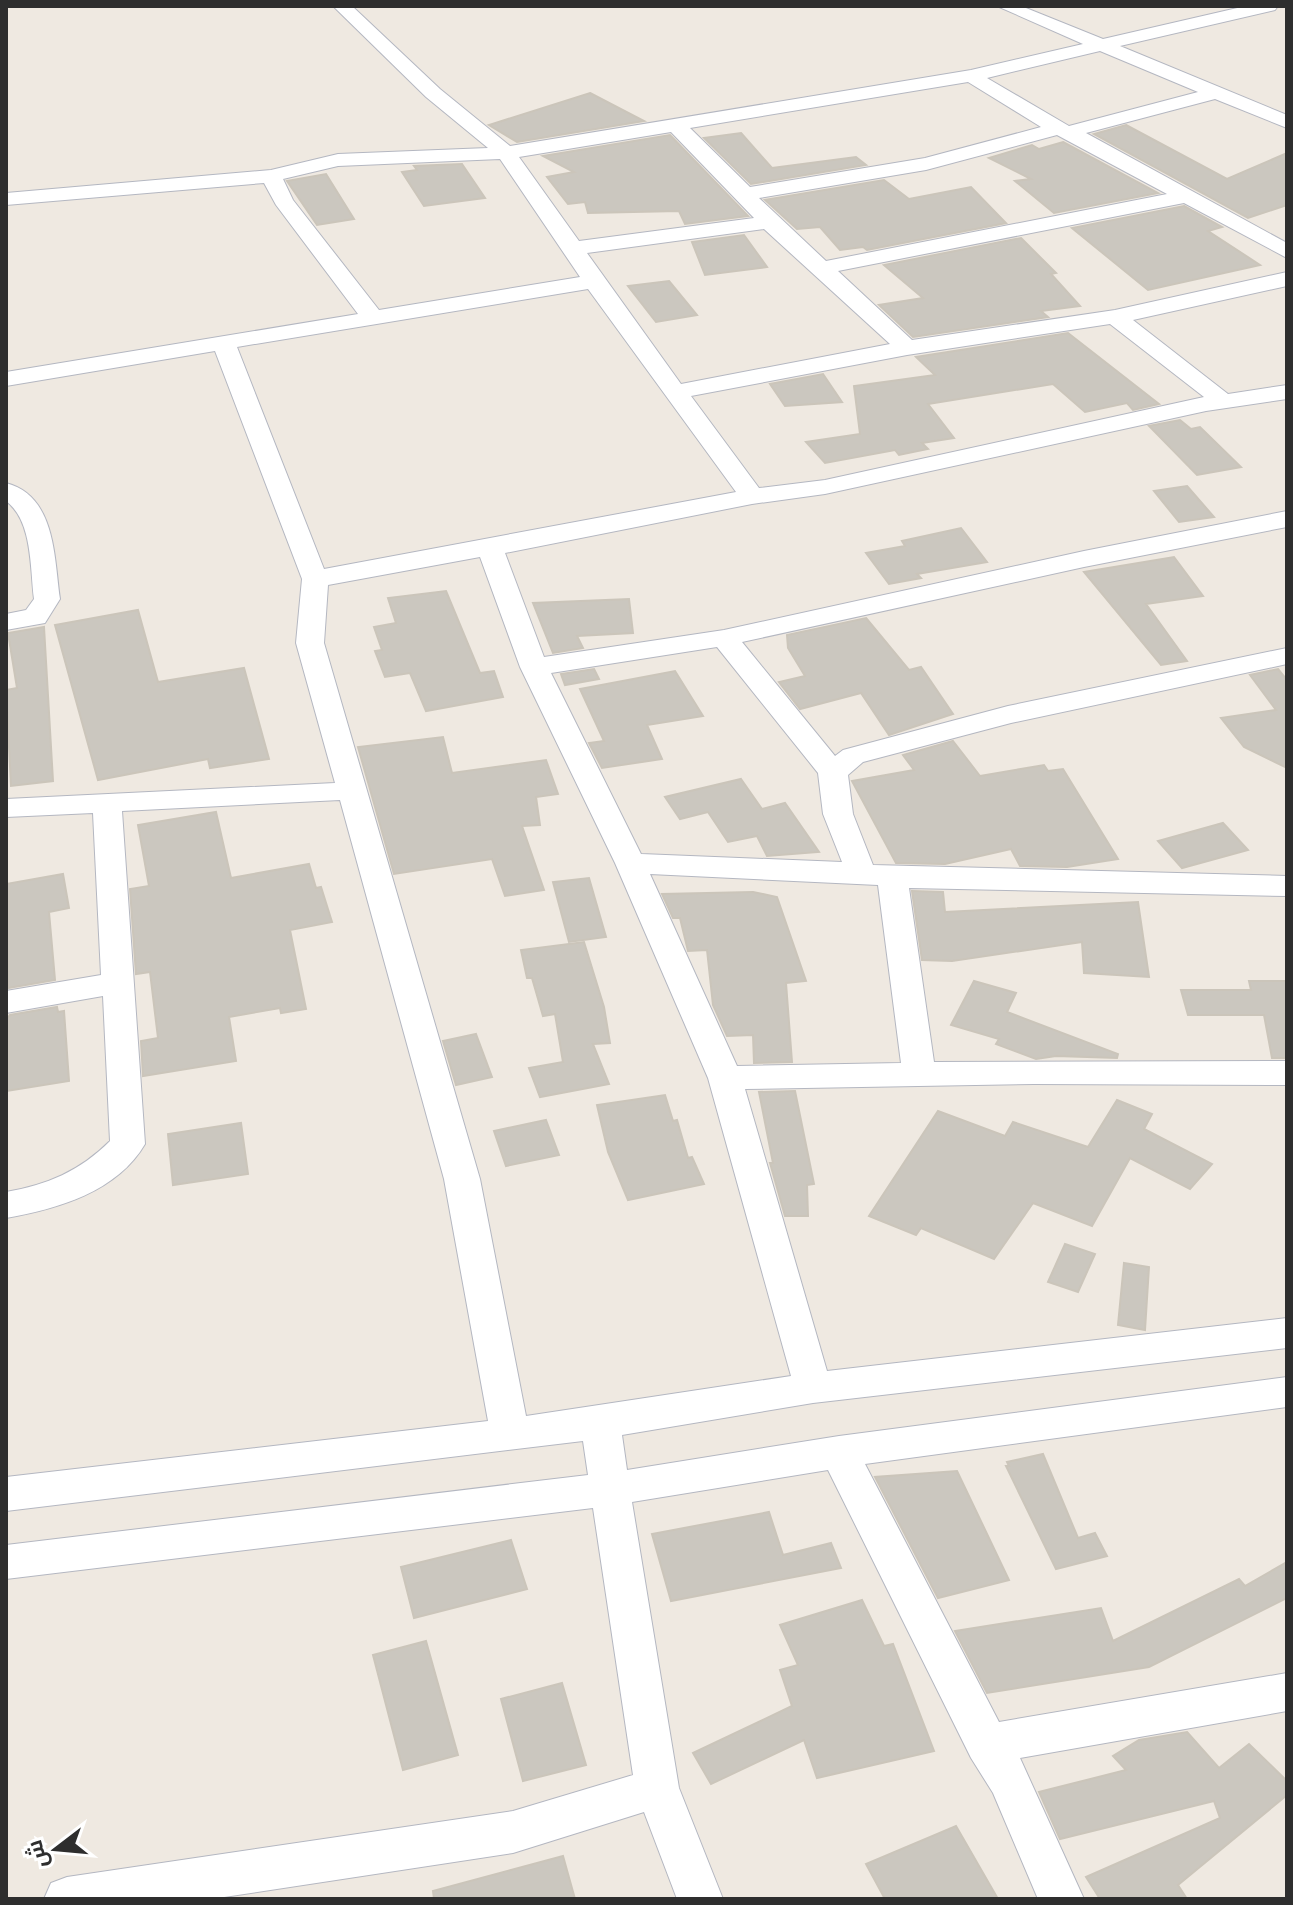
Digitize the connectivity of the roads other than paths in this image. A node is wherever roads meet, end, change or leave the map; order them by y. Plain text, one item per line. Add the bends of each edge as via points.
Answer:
1 (342, 6) edge
2 (1006, 6) edge
3 (1269, 6) edge
4 (1106, 47) junction
5 (971, 76) junction
6 (1220, 92) junction
7 (1287, 122) edge
8 (674, 124) junction
9 (1063, 131) junction
10 (506, 153) junction
11 (271, 176) junction
12 (745, 194) junction
13 (1187, 196) junction
14 (6, 199) edge
15 (769, 222) junction
16 (573, 248) junction
17 (1287, 252) edge
18 (822, 268) junction
19 (1287, 279) edge
20 (594, 281) junction
21 (1115, 317) junction
22 (374, 319) junction
23 (224, 344) junction
24 (907, 348) junction
25 (6, 379) edge
26 (674, 392) junction
27 (1287, 392) edge
28 (1223, 401) junction
29 (6, 491) edge
30 (752, 496) junction
31 (1287, 519) edge
32 (490, 548) junction
33 (315, 579) junction
34 (6, 622) edge
35 (724, 638) junction
36 (1287, 656) edge
37 (534, 667) junction
38 (833, 772) junction
39 (350, 791) junction
40 (107, 803) junction
41 (6, 808) edge
42 (630, 863) junction
43 (876, 875) junction
44 (1287, 886) edge
45 (118, 983) junction
46 (6, 1002) edge
47 (1287, 1073) edge
48 (919, 1075) junction
49 (725, 1078) junction
50 (6, 1205) edge
51 (1287, 1333) edge
52 (813, 1388) junction
53 (1287, 1392) edge
54 (600, 1423) junction
55 (510, 1433) junction
56 (839, 1452) junction
57 (611, 1489) junction
58 (6, 1494) edge
59 (6, 1562) edge
60 (1287, 1692) edge
61 (987, 1744) junction
62 (657, 1788) junction
63 (67, 1899) edge
64 (700, 1899) edge
65 (1061, 1899) edge

1 - 10 street via 433,93
2 - 4 street
3 - 4 street
4 - 5 street
4 - 6 street
5 - 8 street
5 - 9 street
6 - 7 street
6 - 9 street
8 - 10 street
8 - 12 street
9 - 12 street via 926,164
9 - 13 street
10 - 11 street via 338,160
10 - 16 street
11 - 14 street
11 - 22 street via 283,201
12 - 15 street
13 - 17 street
13 - 18 street
15 - 16 street
15 - 18 street
16 - 20 street
18 - 24 street
19 - 21 street
20 - 22 street
20 - 26 street
21 - 24 street
21 - 28 street
22 - 23 street
23 - 25 street
23 - 33 street
24 - 26 street
26 - 30 street
27 - 28 street
28 - 30 street via 825,487
29 - 34 street via 22,496 32,510 47,599 35,617
30 - 32 street
31 - 35 street
32 - 33 street
32 - 37 street
33 - 39 street via 310,643
35 - 37 street
35 - 38 street
36 - 38 street via 1008,715 853,756
37 - 42 street
38 - 43 street via 838,814
39 - 40 street
39 - 55 street via 462,1179
40 - 41 street
40 - 45 street
42 - 43 street
42 - 49 street
43 - 44 street
43 - 48 street
45 - 46 street
45 - 50 street via 128,1144 93,1176 49,1198
47 - 48 street
48 - 49 street
49 - 52 street
51 - 52 street
52 - 54 street
53 - 56 street
54 - 55 street
54 - 57 street
55 - 58 street
56 - 57 street
56 - 61 street
57 - 59 street
57 - 62 street
60 - 61 street
61 - 65 street via 1010,1781
62 - 63 street via 513,1832
62 - 64 street

